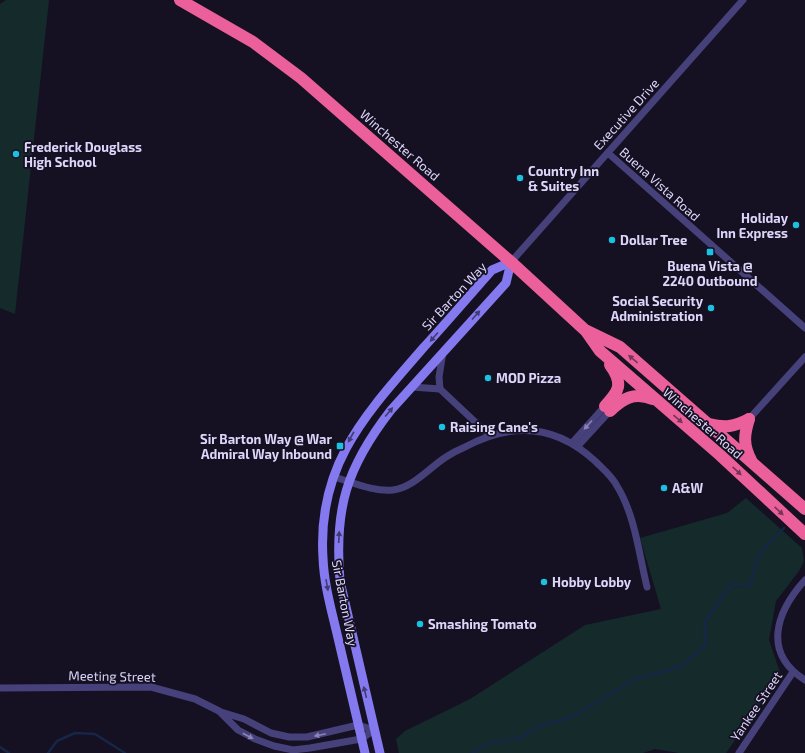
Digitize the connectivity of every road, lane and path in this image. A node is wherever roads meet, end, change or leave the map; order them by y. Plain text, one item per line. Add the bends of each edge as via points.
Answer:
1 (180, 0) edge
2 (743, 0) edge
3 (608, 153) junction
4 (511, 262) junction
5 (805, 328) edge
6 (586, 331) junction
7 (600, 351) junction
8 (443, 352) junction
9 (805, 356) edge
10 (412, 387) junction
11 (440, 389) junction
12 (658, 402) junction
13 (607, 408) junction
14 (749, 419) junction
15 (707, 424) junction
16 (489, 435) junction
17 (574, 445) junction
18 (752, 463) junction
19 (334, 478) junction
20 (349, 482) junction
21 (805, 509) edge
22 (805, 534) edge
23 (805, 580) edge
24 (647, 587) dead end
25 (793, 672) junction
26 (805, 680) edge
27 (0, 688) edge
28 (219, 711) junction
29 (358, 725) junction
30 (374, 730) junction
31 (361, 739) junction
32 (365, 753) edge
33 (380, 753) edge
34 (739, 753) edge

1 - 4 highway, Winchester Road via 253,42 301,78
2 - 3 street, Executive Drive
3 - 4 street, Executive Drive
3 - 5 street, Buena Vista Road
4 - 6 highway, Winchester Road
8 -> 4 main road, Sir Barton Way via 506,283
4 -> 19 main road, Sir Barton Way via 492,270 381,395 351,437
6 - 7 highway, Winchester Road
15 -> 6 highway, Winchester Road via 620,347
7 - 12 highway, Winchester Road
7 - 13 highway via 618,379 619,386
8 - 10 main road, Sir Barton Way
8 - 11 street via 439,376
9 - 14 street
10 - 11 street
20 -> 10 main road, Sir Barton Way via 353,468 376,430
11 - 16 street
12 - 13 highway via 646,396 629,396
12 -> 22 highway, Winchester Road
13 - 17 street
14 - 15 highway via 736,426 724,428
14 - 18 highway via 744,439
15 - 18 highway, Winchester Road
16 - 17 street via 534,430 557,436
16 - 20 street via 446,457 406,486 380,489
17 - 24 street via 607,472 624,498
18 - 21 highway, Winchester Road
19 - 20 street
19 -> 29 main road, Sir Barton Way via 323,524 323,559 329,599
30 -> 20 main road, Sir Barton Way via 340,581 339,529 342,503
23 - 25 street via 787,603 778,627 778,646 784,662
25 - 26 street
25 - 34 street, Yankee Street
27 - 28 street, Meeting Street via 151,686 195,699
29 -> 28 street, Meeting Street via 306,737 289,738 271,734 244,719
28 -> 31 street, Meeting Street via 238,730 255,740 293,750
29 - 30 street
29 - 31 main road, Sir Barton Way
30 - 31 street, Meeting Street
30 - 33 main road, Sir Barton Way
31 - 32 main road, Sir Barton Way

